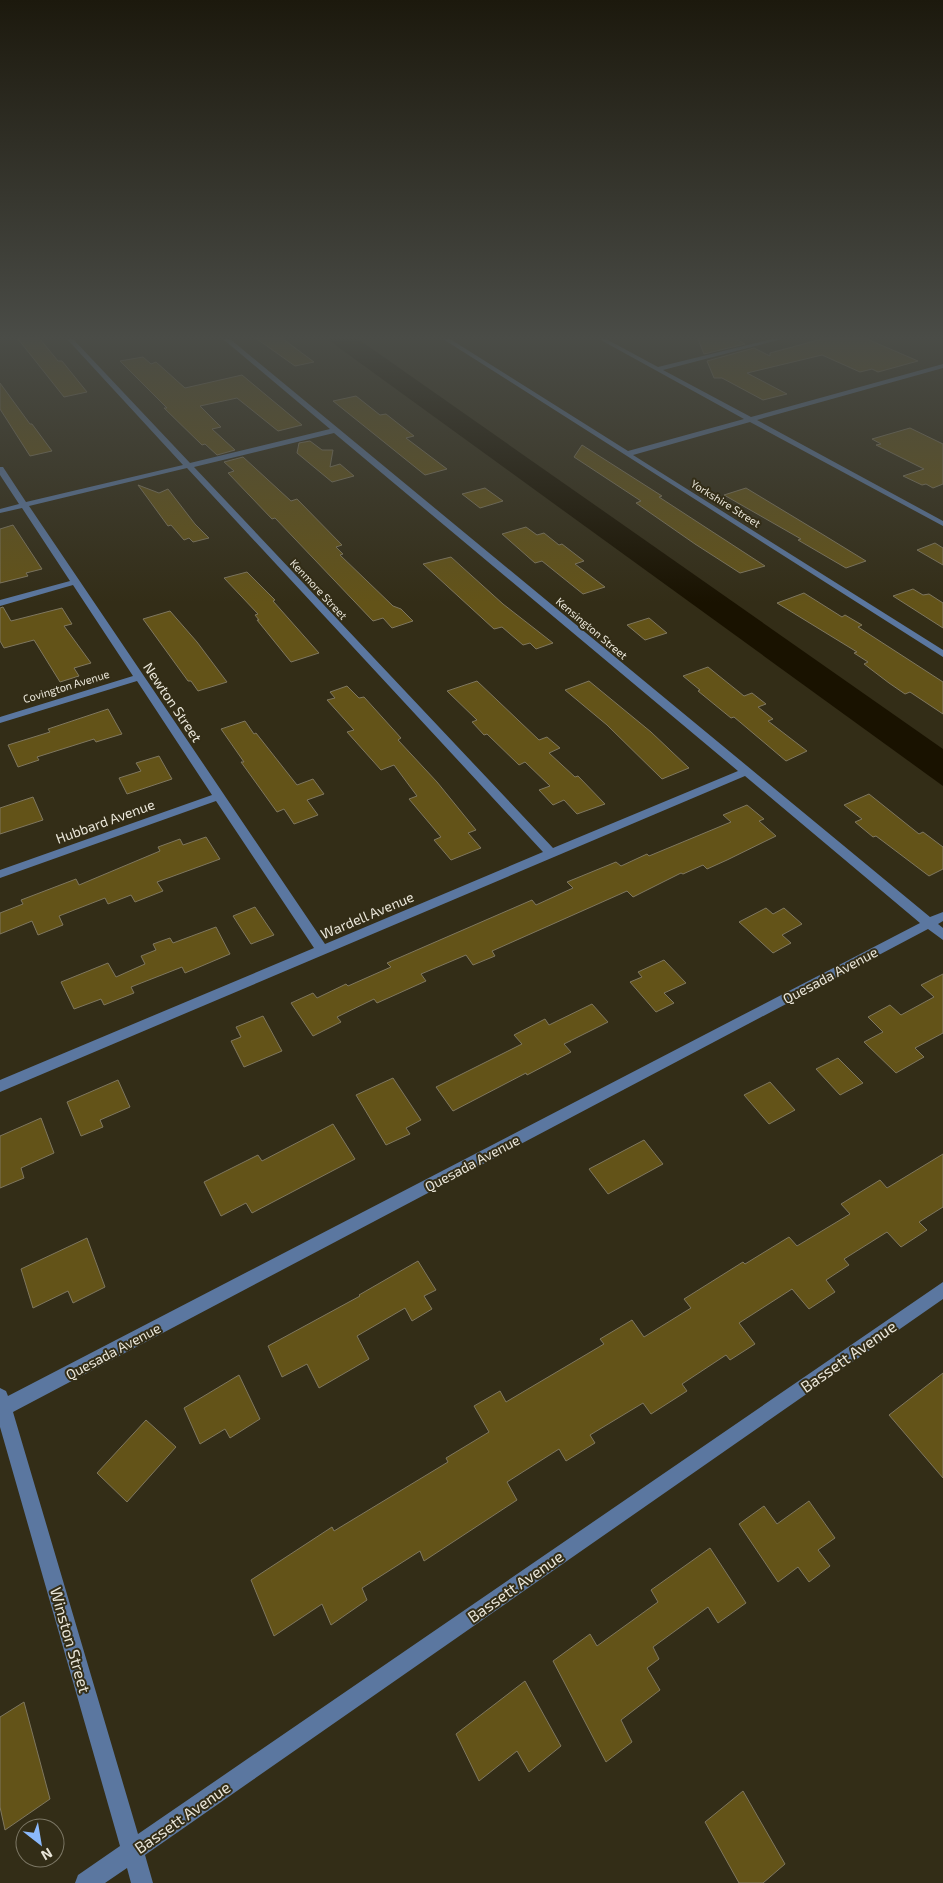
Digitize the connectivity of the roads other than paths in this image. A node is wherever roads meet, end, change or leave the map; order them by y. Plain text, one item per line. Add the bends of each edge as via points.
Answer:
1 (152, 427) edge
2 (332, 427) edge
3 (584, 427) edge
4 (726, 427) edge
5 (764, 427) edge
6 (336, 430) junction
7 (627, 454) junction
8 (189, 466) junction
9 (0, 469) edge
10 (25, 505) junction
11 (0, 511) edge
12 (943, 524) edge
13 (76, 582) junction
14 (0, 603) edge
15 (943, 654) edge
16 (140, 677) junction
17 (0, 720) edge
18 (746, 771) junction
19 (219, 796) junction
20 (552, 854) junction
21 (0, 874) edge
22 (943, 916) edge
23 (929, 923) junction
24 (943, 935) edge
25 (322, 950) junction
26 (0, 1086) edge
27 (943, 1290) edge
28 (1, 1405) edge
29 (132, 1851) junction
30 (86, 1883) edge
31 (142, 1883) edge

1 - 8 street, Kenmore Street
2 - 6 street, Kensington Street
3 - 7 street, Yorkshire Street
4 - 7 street
5 - 12 street
6 - 8 street
6 - 18 street, Kensington Street
7 - 15 street, Yorkshire Street
8 - 10 street
8 - 20 street, Kenmore Street
9 - 10 street, Newton Street
10 - 11 street
10 - 13 street, Newton Street
13 - 14 street
13 - 16 street, Newton Street
16 - 17 street, Covington Avenue
16 - 19 street, Newton Street
18 - 20 street, Wardell Avenue
18 - 23 street, Kensington Street
19 - 21 street, Hubbard Avenue
19 - 25 street, Newton Street
20 - 25 street, Wardell Avenue
22 - 23 street, Quesada Avenue
23 - 24 street, Kensington Street
23 - 28 street, Quesada Avenue
25 - 26 street, Wardell Avenue
27 - 29 street, Bassett Avenue
28 - 29 street, Winston Street
29 - 30 street, Bassett Avenue
29 - 31 street, Winston Street

